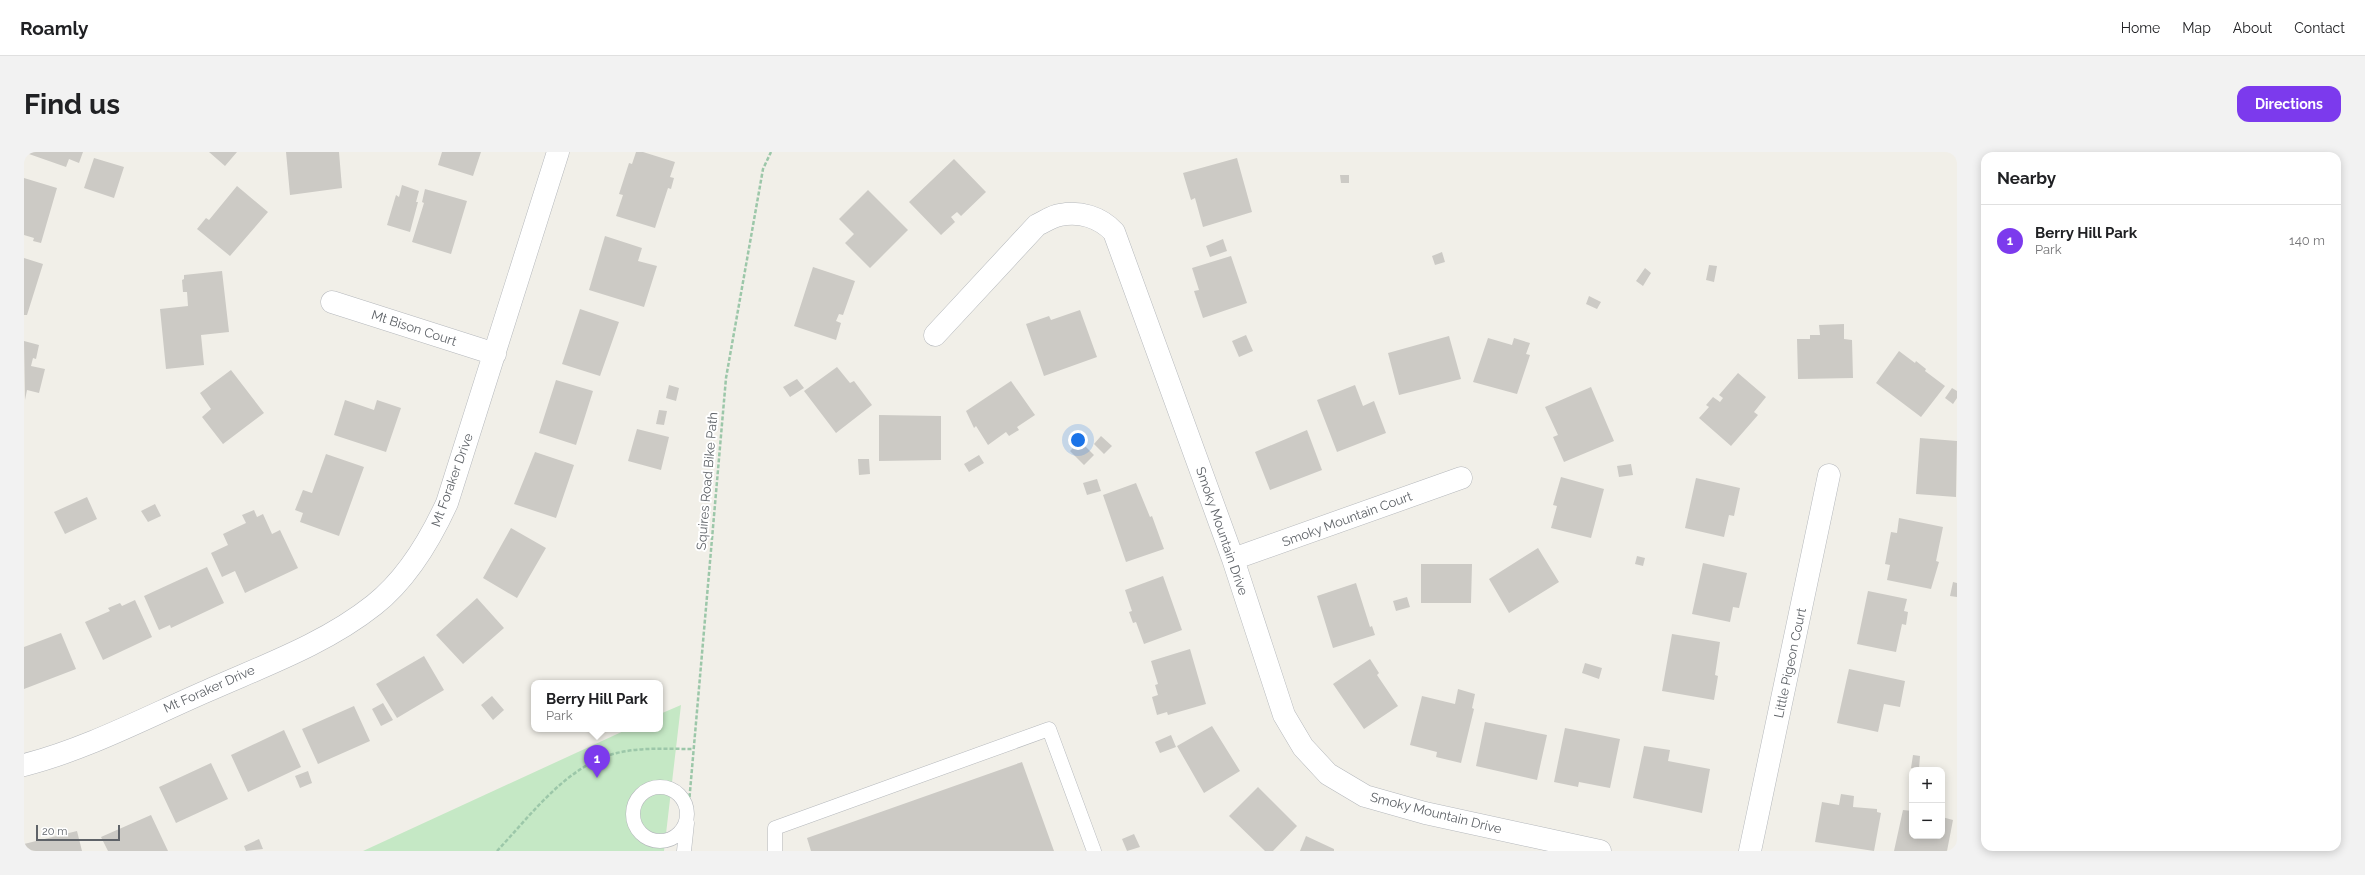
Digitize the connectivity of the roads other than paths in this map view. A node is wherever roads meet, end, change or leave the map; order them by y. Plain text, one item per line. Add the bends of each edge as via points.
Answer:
1 (558, 152) edge
2 (332, 302) dead end
3 (935, 335) dead end
4 (495, 354) junction
5 (1829, 475) dead end
6 (1461, 478) dead end
7 (1233, 559) junction
8 (24, 764) edge
9 (688, 815) road end
10 (684, 851) edge
11 (775, 851) edge
12 (1094, 851) edge
13 (1600, 851) edge
14 (1750, 851) edge

1 - 4 street, Mt Foraker Drive
2 - 4 street, Mt Bison Court
3 - 7 street, Smoky Mountain Drive via 1037,225 1059,215 1082,215 1093,217 1108,226 1114,232
4 - 8 street, Mt Foraker Drive via 447,503 432,535 397,583 374,605 350,623 310,644 103,737 42,760
5 - 14 street, Little Pigeon Court
6 - 7 street, Smoky Mountain Court
7 - 13 street, Smoky Mountain Drive via 1284,714 1303,747 1328,774 1365,796 1425,813
9 - 10 lane
11 - 12 lane via 775,828 1049,729

